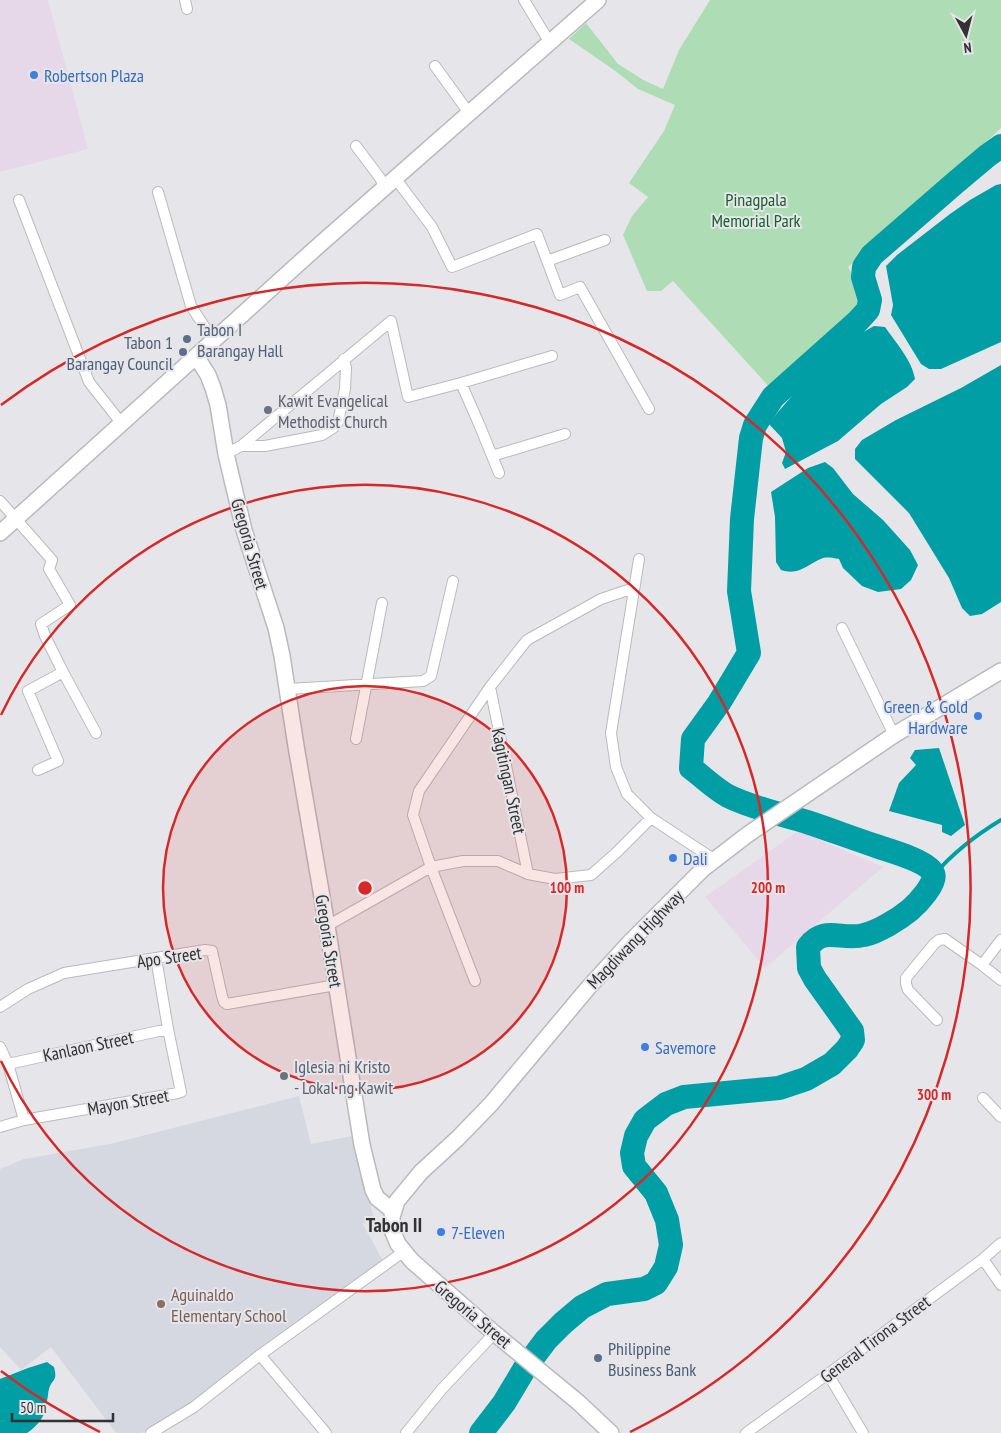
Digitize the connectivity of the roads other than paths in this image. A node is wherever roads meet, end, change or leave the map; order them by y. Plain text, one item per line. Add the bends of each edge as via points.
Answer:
1 (524, 0) edge
2 (598, 0) edge
3 (550, 43) junction
4 (435, 66) dead end
5 (469, 113) junction
6 (356, 146) dead end
7 (390, 183) junction
8 (158, 192) dead end
9 (19, 200) dead end
10 (605, 240) dead end
11 (547, 261) junction
12 (213, 340) junction
13 (196, 356) junction
14 (552, 356) dead end
15 (344, 359) junction
16 (460, 383) junction
17 (649, 409) dead end
18 (122, 424) junction
19 (564, 434) dead end
20 (242, 446) junction
21 (226, 454) junction
22 (492, 456) junction
23 (499, 473) dead end
24 (0, 501) edge
25 (17, 519) junction
26 (0, 533) edge
27 (640, 559) dead end
28 (453, 581) dead end
29 (634, 588) junction
30 (382, 603) dead end
31 (842, 628) dead end
32 (1001, 671) edge
33 (63, 672) junction
34 (367, 684) junction
35 (490, 687) junction
36 (288, 689) junction
37 (96, 733) dead end
38 (894, 735) junction
39 (356, 739) dead end
40 (38, 770) dead end
41 (651, 818) junction
42 (715, 860) junction
43 (430, 867) junction
44 (528, 874) junction
45 (327, 926) junction
46 (1001, 940) edge
47 (156, 958) junction
48 (982, 965) junction
49 (1001, 980) edge
50 (475, 981) dead end
51 (336, 985) junction
52 (0, 1007) edge
53 (937, 1020) dead end
54 (168, 1029) junction
55 (0, 1047) edge
56 (8, 1064) junction
57 (983, 1098) dead end
58 (1001, 1117) edge
59 (24, 1120) junction
60 (0, 1127) edge
61 (393, 1211) junction
62 (1001, 1243) edge
63 (403, 1252) junction
64 (983, 1259) junction
65 (1001, 1285) edge
66 (493, 1332) junction
67 (260, 1355) junction
68 (828, 1374) junction
69 (151, 1433) edge
70 (326, 1433) edge
71 (406, 1433) edge
72 (611, 1433) edge
73 (746, 1433) edge
74 (863, 1433) edge

1 - 3 street
2 - 3 street
3 - 5 street
4 - 5 street
5 - 7 street
6 - 7 street via 380,178
7 - 11 street via 432,228 452,267 537,234
7 - 12 street
8 - 12 street via 191,306
9 - 18 street via 88,382
10 - 11 street
11 - 17 street via 560,295 580,288
12 - 13 street
13 - 18 street
13 - 21 street, Gregoria Street via 213,388
14 - 16 street
15 - 16 street via 391,321 408,397
15 - 20 street
15 - 20 street via 345,389 338,422 333,428 322,435 265,446
16 - 22 street
18 - 25 street
19 - 22 street
20 - 21 street
21 - 36 street, Gregoria Street via 244,530 276,628
22 - 23 street
24 - 25 street
25 - 26 street
25 - 33 street via 52,560 49,569 70,605 41,624
27 - 29 street
28 - 34 street via 431,676 423,681
29 - 35 street via 601,599 527,640
29 - 41 street via 611,733 616,767 627,794
30 - 34 street
31 - 38 street
32 - 38 street, Magdiwang Highway
33 - 37 street
33 - 40 street via 28,691 58,761
34 - 36 street
34 - 39 street
35 - 43 street via 418,791 413,815
35 - 44 street, Kagitingan Street
36 - 45 street, Gregoria Street
38 - 42 street, Magdiwang Highway via 746,835
41 - 42 street
41 - 44 street via 592,875 555,879
42 - 61 street, Magdiwang Highway via 631,941 491,1104 402,1193
43 - 44 street via 463,861 498,861
43 - 45 street
43 - 50 street
45 - 51 street, Gregoria Street
46 - 48 street
47 - 51 street, Apo Street via 212,951 222,996 228,1004
47 - 52 street, Apo Street via 64,973 28,989
47 - 54 street, Mayon Street
48 - 49 street
48 - 53 street via 945,940 939,940 906,978 908,990
51 - 61 street, Gregoria Street via 371,1182 377,1198
54 - 56 street, Kanlaon Street
54 - 59 street, Mayon Street via 181,1090 178,1093
55 - 56 street
56 - 59 street
57 - 58 street
59 - 60 street, Mayon Street
61 - 63 street, Gregoria Street via 392,1230
62 - 64 street, General Tirona Street
63 - 66 street, Gregoria Street
63 - 67 street
64 - 65 street
64 - 68 street, General Tirona Street
66 - 71 street
66 - 72 street, Gregoria Street
67 - 69 street via 194,1407
67 - 70 street
68 - 73 street, General Tirona Street
68 - 74 street

